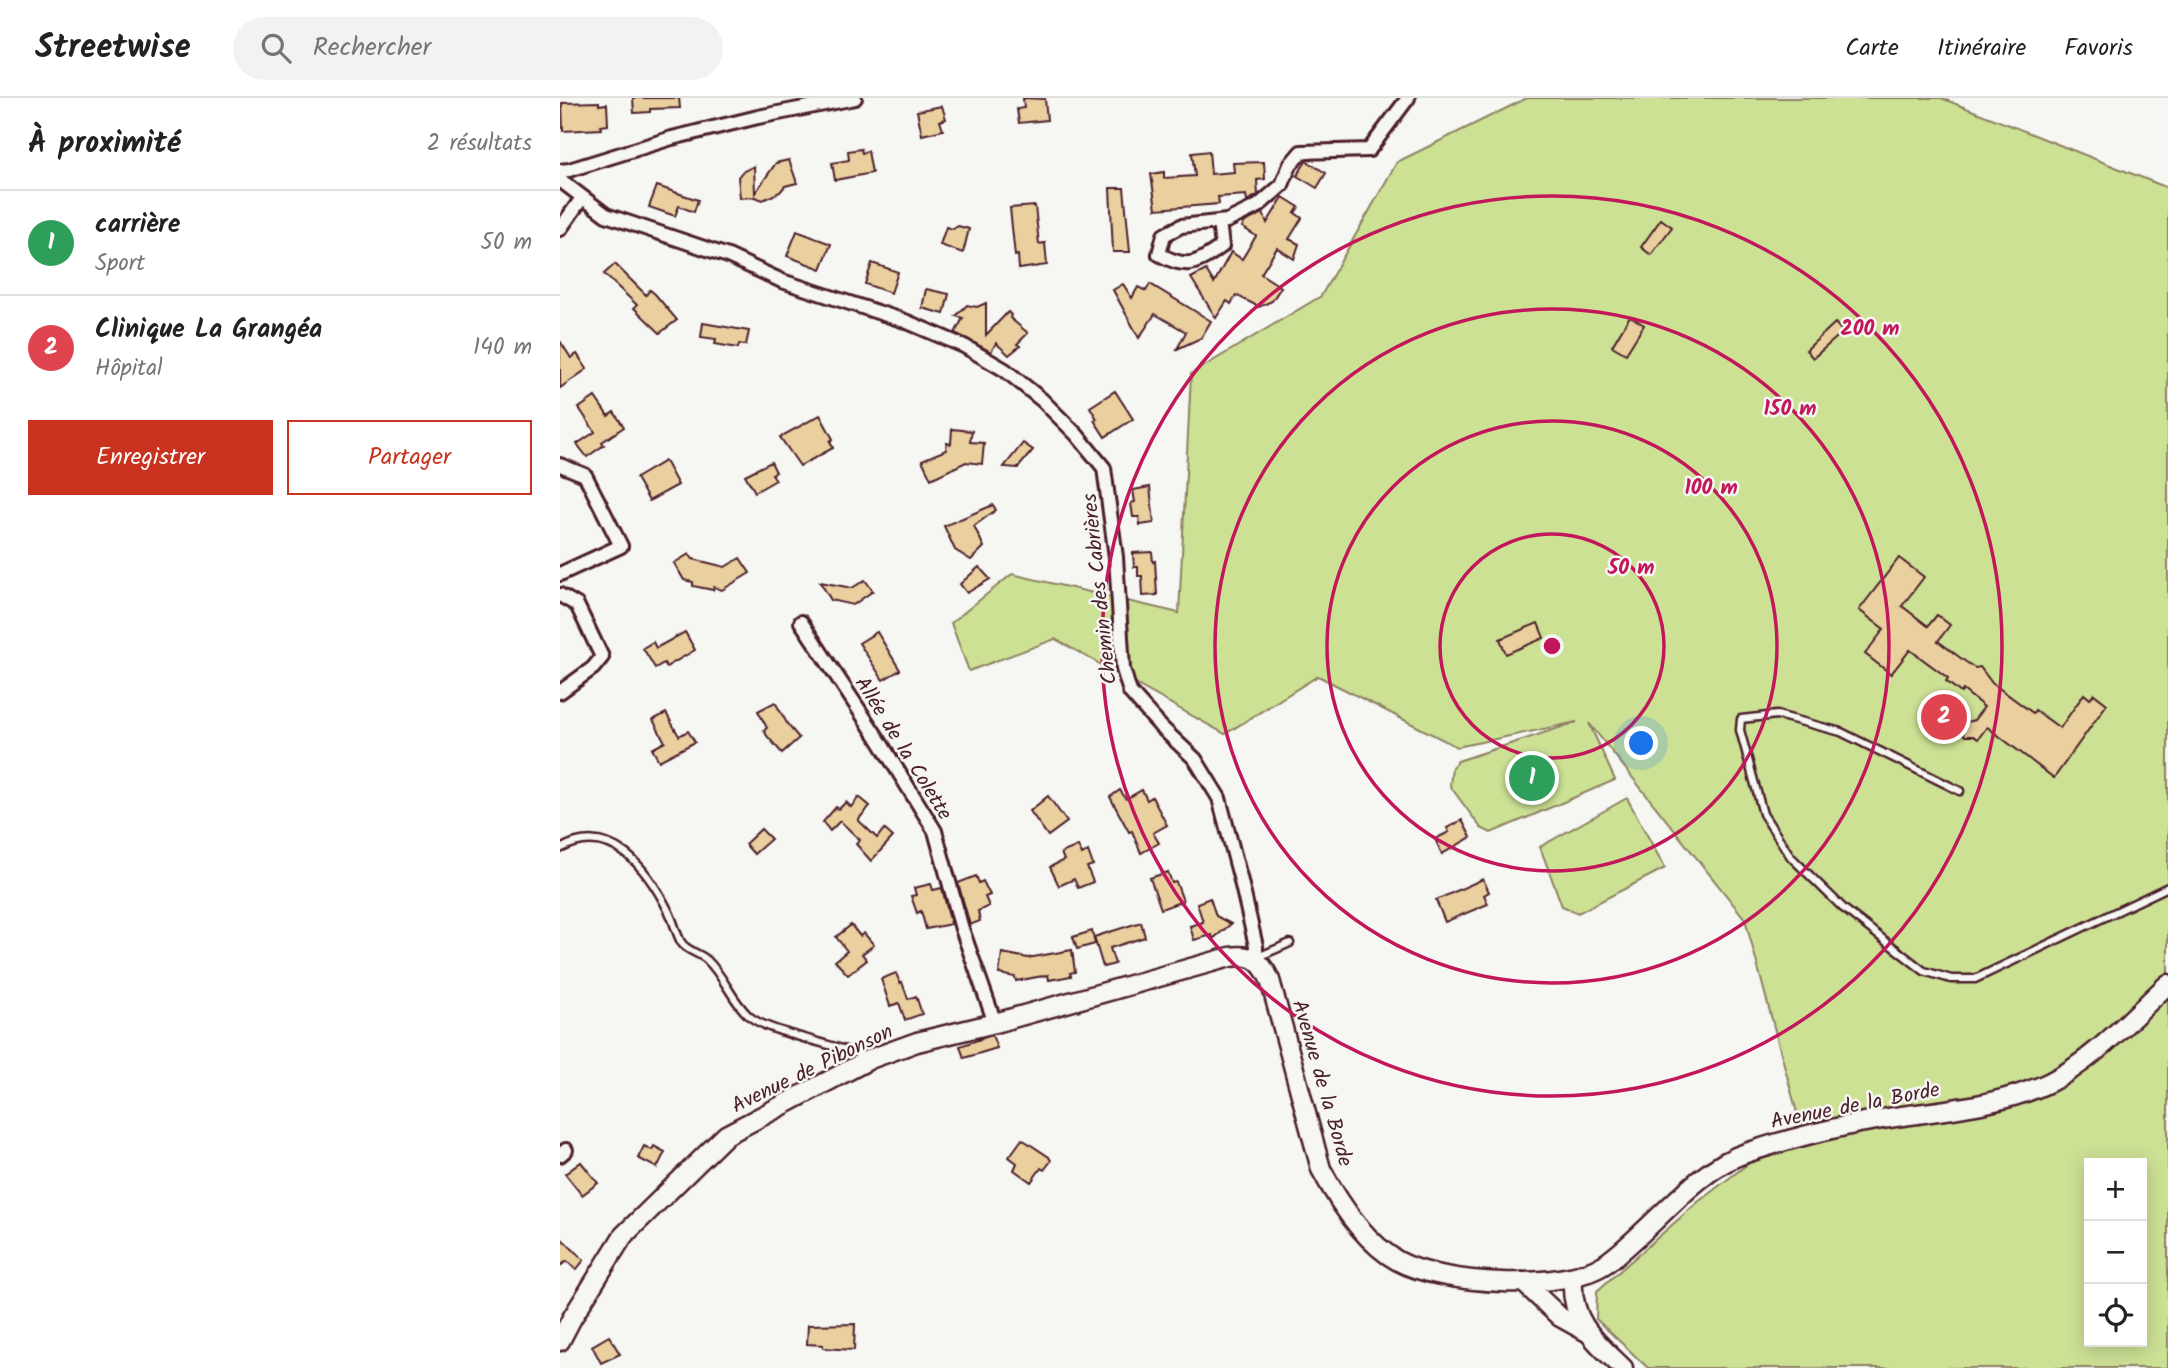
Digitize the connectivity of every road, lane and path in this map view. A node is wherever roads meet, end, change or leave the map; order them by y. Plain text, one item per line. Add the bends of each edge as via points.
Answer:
1 (855, 98) edge
2 (1408, 98) edge
3 (560, 171) edge
4 (560, 180) edge
5 (582, 198) junction
6 (1219, 222) junction
7 (560, 229) edge
8 (560, 465) edge
9 (560, 574) edge
10 (560, 595) edge
11 (800, 622) dead end
12 (560, 692) edge
13 (1960, 791) dead end
14 (560, 849) edge
15 (2168, 887) edge
16 (1290, 943) dead end
17 (1256, 958) junction
18 (2168, 984) edge
19 (995, 1023) junction
20 (870, 1059) junction
21 (1573, 1278) junction
22 (1523, 1282) junction
23 (1587, 1332) junction
24 (560, 1341) edge
25 (1623, 1368) edge

1 - 3 street via 672,138
2 - 6 street via 1369,150 1301,152 1282,185 1258,206
4 - 5 street, Chemin des Cabrières
5 - 7 street
5 - 17 street, Chemin des Cabrières via 606,215 729,256 782,281 905,321 964,346 1005,370 1077,435 1104,468 1116,556 1123,669 1130,692 1195,759 1219,798
6 - 6 street via 1181,226 1164,235 1159,254 1178,265 1203,260 1222,246
8 - 9 street via 585,475 621,545
10 - 12 street via 577,605 602,657
11 - 19 street, Allée de la Colette via 934,831
13 - 15 lane via 1841,732 1777,715 1741,719 1763,814 1791,857 1843,908 1924,971 1951,979 1975,979
14 - 20 lane via 597,839 616,846 648,877 683,945 707,960 749,1017
16 - 17 lane
17 - 19 street, Avenue de Pibonson via 1230,957
17 - 22 street, Avenue de la Borde via 1270,980 1321,1169 1356,1223 1384,1252 1421,1271 1461,1279
18 - 21 street, Avenue de la Borde via 2089,1056 2050,1083 1979,1104 1859,1123 1741,1154 1694,1186 1626,1249
19 - 20 street, Avenue de Pibonson
20 - 24 street, Avenue de Pibonson via 726,1135 623,1236
21 - 22 street, Avenue de la Borde
21 - 23 street via 1576,1312
22 - 23 street via 1560,1317
23 - 25 street

